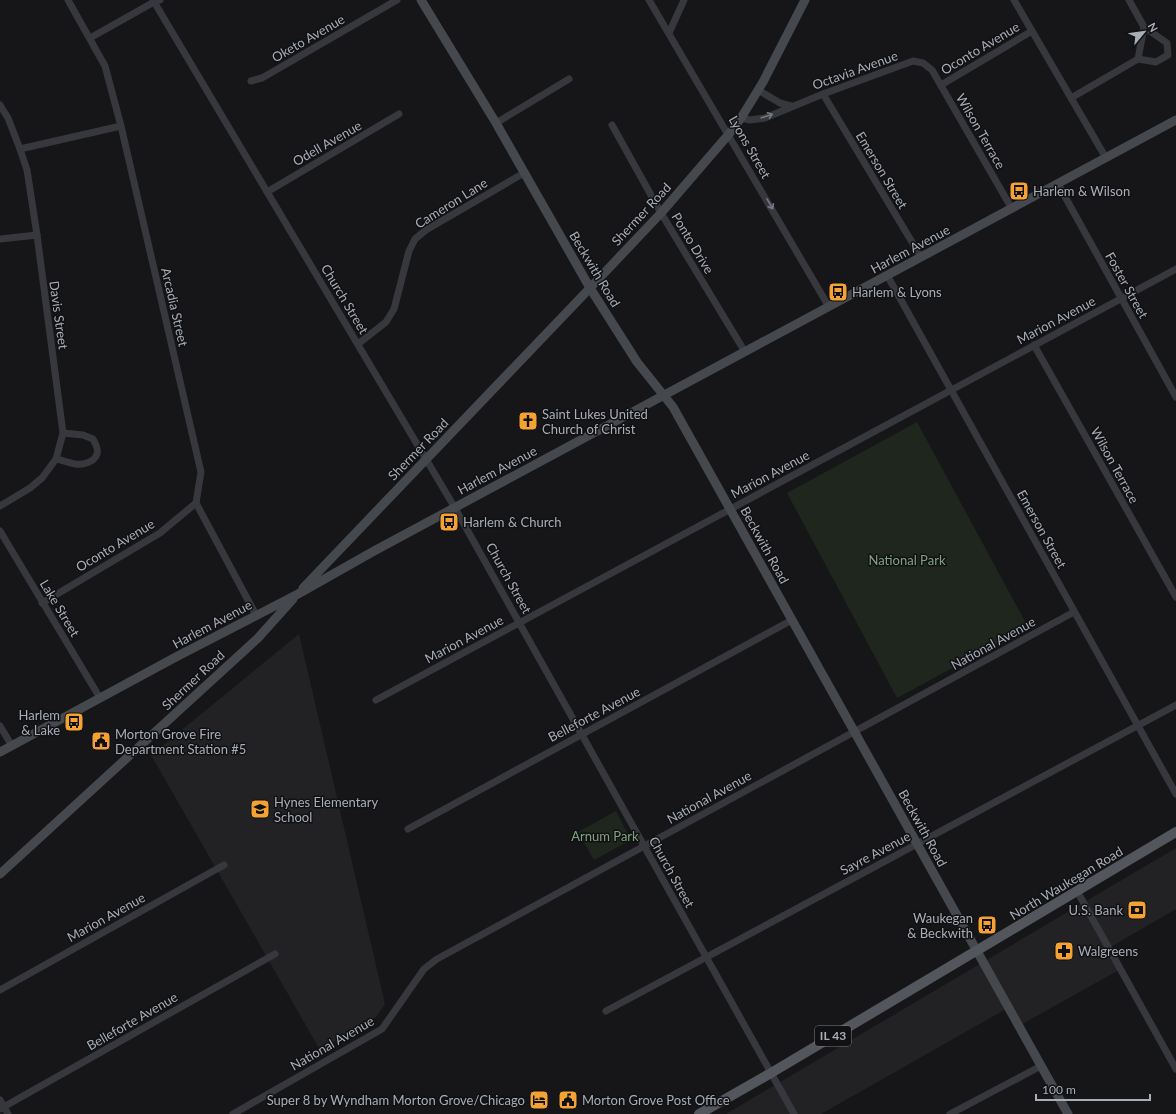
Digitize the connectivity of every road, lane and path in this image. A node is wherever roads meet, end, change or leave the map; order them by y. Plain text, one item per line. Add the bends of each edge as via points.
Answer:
1 (68, 0) edge
2 (397, 0) edge
3 (421, 0) edge
4 (649, 0) edge
5 (684, 0) edge
6 (805, 0) edge
7 (1014, 0) edge
8 (1129, 0) edge
9 (155, 1) edge
10 (1144, 28) junction
11 (1032, 31) junction
12 (669, 33) junction
13 (90, 38) junction
14 (1138, 59) junction
15 (569, 79) dead end
16 (251, 81) dead end
17 (941, 85) junction
18 (758, 90) junction
19 (823, 94) junction
20 (1071, 98) junction
21 (0, 105) edge
22 (791, 106) junction
23 (399, 114) dead end
24 (741, 118) junction
25 (1176, 120) edge
26 (496, 123) junction
27 (612, 125) dead end
28 (121, 126) junction
29 (729, 134) junction
30 (20, 148) junction
31 (1106, 158) junction
32 (524, 173) junction
33 (1058, 184) junction
34 (267, 192) junction
35 (1012, 209) junction
36 (661, 213) junction
37 (37, 235) junction
38 (0, 239) edge
39 (921, 257) junction
40 (1176, 269) edge
41 (888, 275) junction
42 (590, 288) junction
43 (1121, 298) junction
44 (829, 307) junction
45 (358, 344) junction
46 (1034, 345) junction
47 (745, 352) junction
48 (951, 390) junction
49 (664, 396) junction
50 (1176, 396) edge
51 (63, 433) junction
52 (56, 459) junction
53 (426, 459) junction
54 (196, 503) junction
55 (0, 506) edge
56 (455, 508) junction
57 (730, 509) junction
58 (0, 530) edge
59 (298, 594) junction
60 (1176, 597) edge
61 (42, 603) junction
62 (1074, 612) junction
63 (256, 615) junction
64 (792, 620) junction
65 (520, 623) junction
66 (100, 698) junction
67 (376, 700) dead end
68 (1176, 705) edge
69 (1138, 725) junction
70 (0, 726) edge
71 (854, 732) junction
72 (582, 734) junction
73 (12, 746) junction
74 (0, 752) edge
75 (1176, 794) edge
76 (408, 829) dead end
77 (1176, 832) edge
78 (917, 844) junction
79 (644, 846) junction
80 (224, 865) dead end
81 (0, 874) edge
82 (1077, 891) junction
83 (977, 951) junction
84 (275, 954) dead end
85 (706, 957) junction
86 (0, 990) edge
87 (606, 1011) dead end
88 (1041, 1066) junction
89 (1176, 1069) edge
90 (771, 1073) junction
91 (0, 1100) edge
92 (2, 1108) edge
93 (8, 1114) edge
94 (233, 1114) edge
95 (699, 1114) edge
96 (794, 1114) edge
97 (950, 1114) edge
98 (1068, 1114) edge

1 - 13 street, Arcadia Street
2 - 16 street, Oketo Avenue via 262,78
3 - 26 main road, Beckwith Road
4 - 12 street, Lyons Street
5 - 12 street
6 - 18 main road, Shermer Road
7 - 11 street
8 - 10 street
9 - 13 street
9 - 34 street, Church Street
10 - 14 street
10 - 14 street via 1167,43 1168,55 1156,62
11 - 17 street, Oconto Avenue
11 - 20 street
12 - 29 street, Lyons Street
13 - 28 street, Arcadia Street via 104,66
14 - 20 street
15 - 26 street
17 - 19 street, Octavia Avenue via 932,70 923,63 912,61
17 - 35 street, Wilson Terrace
18 - 22 street via 780,103
18 - 24 main road, Shermer Road
19 - 22 street, Octavia Avenue
19 - 39 street, Emerson Street
20 - 31 street
21 - 30 street, Davis Street
24 -> 22 street, Octavia Avenue via 765,118
23 - 34 street, Odell Avenue
24 - 29 main road, Shermer Road
25 - 31 main road, Harlem Avenue
26 - 32 main road, Beckwith Road
27 - 36 street, Ponto Drive
28 - 30 street
28 - 54 street, Arcadia Street via 201,472
29 - 36 main road, Shermer Road
29 -> 44 street, Lyons Street
30 - 37 street, Davis Street via 27,170
31 - 33 main road, Harlem Avenue
32 - 42 main road, Beckwith Road
32 - 45 street, Cameron Lane via 426,230 415,239 409,251 394,309 386,322
33 - 35 main road, Harlem Avenue
33 - 43 street, Foster Street
34 - 45 street, Church Street
35 - 39 main road, Harlem Avenue
36 - 42 main road, Shermer Road
36 - 47 street, Ponto Drive
37 - 38 street
37 - 51 street, Davis Street
39 - 41 main road, Harlem Avenue
40 - 43 street, Marion Avenue
41 - 44 main road, Harlem Avenue
41 - 48 street, Emerson Street
42 - 49 main road, Beckwith Road via 637,362
42 - 53 main road, Shermer Road
43 - 46 street, Marion Avenue
43 - 50 street, Foster Street
44 - 47 main road, Harlem Avenue
45 - 53 street, Church Street
46 - 48 street, Marion Avenue
46 - 60 street, Wilson Terrace
47 - 49 main road, Harlem Avenue
48 - 57 street, Marion Avenue
48 - 62 street, Emerson Street
49 - 56 main road, Harlem Avenue
49 - 57 main road, Beckwith Road via 673,407
51 - 52 street, Davis Street
51 - 52 street via 93,439 97,454 92,461 83,465
52 - 55 street, Davis Street via 42,478
53 - 56 street, Church Street
53 - 59 main road, Shermer Road
54 - 61 street, Oconto Avenue via 160,533
54 - 63 street
56 - 59 main road, Harlem Avenue
56 - 65 street, Church Street
57 - 64 main road, Beckwith Road
57 - 65 street, Marion Avenue
58 - 61 street, Lake Street
59 - 63 main road, Harlem Avenue
59 - 81 main road, Shermer Road via 258,638
61 - 66 street, Lake Street
62 - 69 street, Emerson Street
62 - 71 street, National Avenue
63 - 66 main road, Harlem Avenue
64 - 71 main road, Beckwith Road
64 - 72 street, Belleforte Avenue
65 - 67 street, Marion Avenue
65 - 72 street, Church Street
66 - 73 main road, Harlem Avenue
68 - 69 street, Sayre Avenue
69 - 75 street, Emerson Street
69 - 78 street, Sayre Avenue
70 - 73 street
71 - 78 main road, Beckwith Road
71 - 79 street, National Avenue
72 - 76 street, Belleforte Avenue
72 - 79 street, Church Street
73 - 74 main road, Harlem Avenue
77 - 82 main road, North Waukegan Road / IL 43
78 - 83 main road, Beckwith Road
78 - 85 street, Sayre Avenue
79 - 85 street, Church Street
79 - 94 street, National Avenue via 437,959 424,969 382,1029
80 - 86 street, Marion Avenue
82 - 83 main road, North Waukegan Road / IL 43
82 - 89 street
83 - 88 main road, Beckwith Road
83 - 90 main road, North Waukegan Road / IL 43
84 - 92 street, Belleforte Avenue
85 - 87 street, Sayre Avenue
85 - 90 street, Church Street
88 - 97 street
88 - 98 main road, Beckwith Road
90 - 95 main road, North Waukegan Road / IL 43
90 - 96 street, Church Street
91 - 92 street
92 - 93 street

